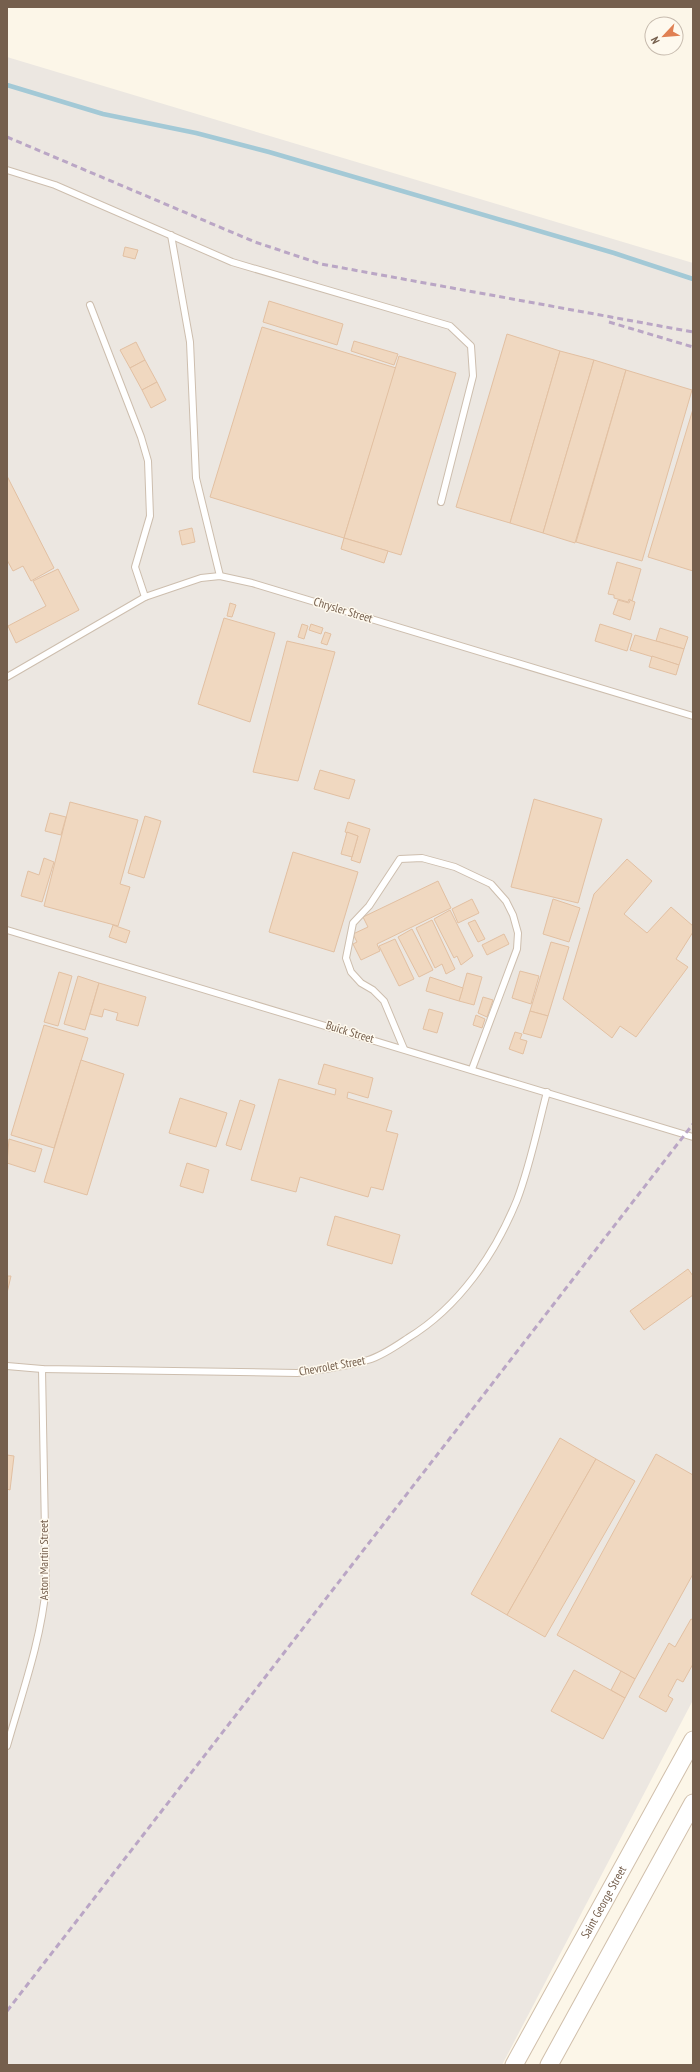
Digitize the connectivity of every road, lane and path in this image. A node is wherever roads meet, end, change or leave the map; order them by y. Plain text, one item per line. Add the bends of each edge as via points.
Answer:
1 (7, 170) edge
2 (171, 235) junction
3 (90, 305) dead end
4 (440, 502) dead end
5 (220, 576) junction
6 (145, 597) junction
7 (7, 676) edge
8 (693, 716) edge
9 (7, 930) edge
10 (404, 1049) junction
11 (472, 1069) junction
12 (547, 1092) junction
13 (693, 1136) edge
14 (7, 1366) edge
15 (42, 1369) junction
16 (693, 1740) edge
17 (7, 1746) edge
18 (693, 1803) edge
19 (514, 2065) edge
20 (549, 2065) edge

1 - 2 lane via 55,185
2 - 4 lane via 232,262 450,326 471,346 473,376
2 - 5 lane via 190,342 195,470
3 - 6 lane via 148,461 150,516 135,568
5 - 6 lane, Chrysler Street via 185,582
5 - 8 lane, Chrysler Street via 252,583
6 - 7 lane, Chrysler Street
9 - 10 lane, Buick Street
10 - 11 lane, Buick Street
10 - 11 lane via 384,1000 351,972 346,955 353,923 369,906 400,859 422,858 455,867 491,884 506,901 516,922 517,949
11 - 12 lane, Buick Street
12 - 13 lane, Buick Street
12 - 15 lane, Chevrolet Street via 517,1198 492,1250 444,1311 393,1348 370,1360 297,1373
14 - 15 lane, Chevrolet Street
15 - 17 lane, Aston Martin Street via 46,1586 44,1609 39,1636
16 - 19 main road, Saint George Street
18 - 20 main road

